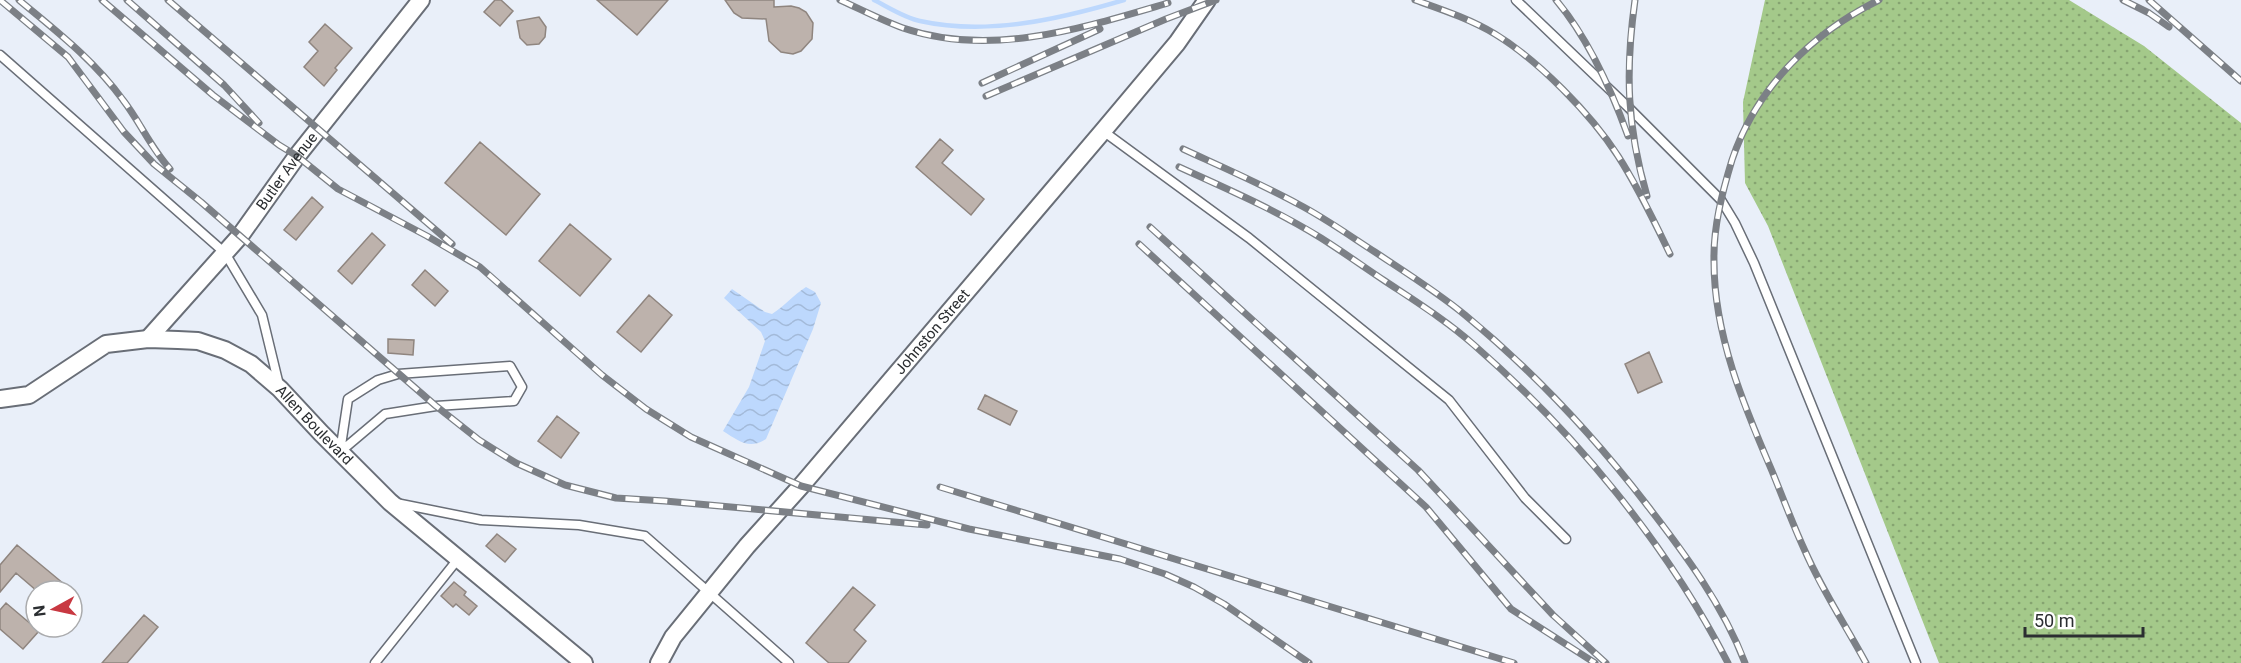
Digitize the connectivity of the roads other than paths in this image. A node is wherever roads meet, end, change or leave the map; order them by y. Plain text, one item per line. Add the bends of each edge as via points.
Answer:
1 (421, 0) edge
2 (1207, 0) edge
3 (1516, 0) edge
4 (0, 55) edge
5 (1103, 131) junction
6 (225, 254) junction
7 (148, 339) junction
8 (280, 389) junction
9 (0, 399) edge
10 (340, 452) junction
11 (390, 502) junction
12 (1566, 539) dead end
13 (458, 559) junction
14 (710, 592) junction
15 (375, 663) edge
16 (584, 663) edge
17 (659, 663) edge
18 (789, 663) edge
19 (1916, 663) edge

1 - 6 street, Butler Avenue
2 - 5 street, Johnston Street via 1177,43
3 - 19 lane via 1705,183 1735,223
4 - 6 lane
5 - 12 lane via 1249,238 1449,400 1525,498
5 - 14 street, Johnston Street
6 - 7 street, Butler Avenue
6 - 8 lane via 262,315
7 - 8 street, Allen Boulevard via 198,341 225,350 250,364
7 - 9 street, Allen Boulevard via 106,344 30,395
8 - 10 street, Allen Boulevard
10 - 10 lane via 385,414 514,401 522,387 510,366 399,374 378,380 348,399
10 - 11 street, Allen Boulevard
11 - 13 street, Allen Boulevard
11 - 14 lane via 481,520 579,525 645,536
13 - 15 lane
13 - 16 street, Allen Boulevard
14 - 17 street, Johnston Street via 673,637
14 - 18 lane

